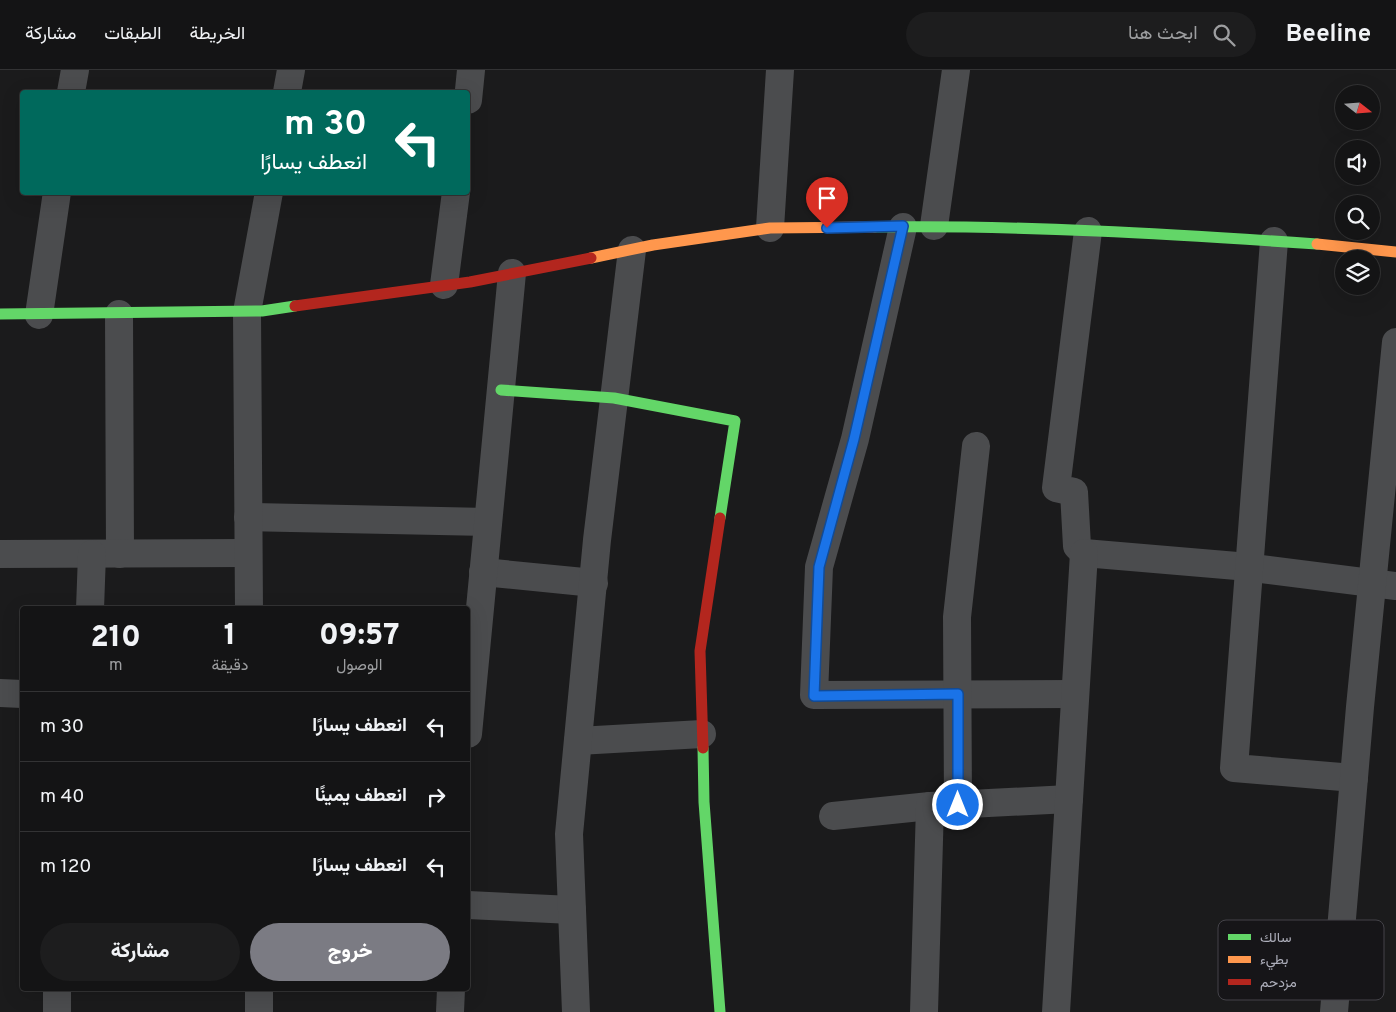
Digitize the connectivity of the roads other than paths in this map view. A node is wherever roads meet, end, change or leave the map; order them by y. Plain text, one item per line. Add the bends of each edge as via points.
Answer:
1 (75, 70) edge
2 (291, 70) edge
3 (471, 70) edge
4 (780, 70) edge
5 (956, 70) edge
6 (71, 90) edge
7 (287, 90) edge
8 (469, 90) edge
9 (57, 195) edge
10 (268, 195) edge
11 (456, 195) edge
12 (903, 226) junction
13 (934, 226) junction
14 (770, 228) junction
15 (1088, 231) junction
16 (1274, 241) junction
17 (632, 250) junction
18 (1396, 252) edge
19 (512, 273) junction
20 (444, 286) junction
21 (247, 312) junction
22 (0, 314) edge
23 (119, 314) junction
24 (39, 315) junction
25 (1396, 342) edge
26 (501, 390) junction
27 (614, 398) junction
28 (976, 446) dead end
29 (248, 517) junction
30 (488, 522) junction
31 (248, 553) junction
32 (1084, 553) junction
33 (0, 554) edge
34 (92, 554) junction
35 (120, 554) junction
36 (1249, 568) junction
37 (484, 572) junction
38 (594, 583) junction
39 (1384, 585) edge
40 (90, 606) edge
41 (249, 606) edge
42 (0, 693) edge
43 (20, 694) edge
44 (958, 694) junction
45 (1075, 694) junction
46 (470, 708) edge
47 (702, 734) junction
48 (578, 740) junction
49 (1354, 778) junction
50 (1069, 799) junction
51 (958, 805) junction
52 (930, 806) junction
53 (833, 816) dead end
54 (470, 905) edge
55 (572, 910) junction
56 (1342, 920) edge
57 (57, 991) edge
58 (259, 991) edge
59 (451, 991) edge
60 (57, 1012) edge
61 (259, 1012) edge
62 (450, 1012) edge
63 (576, 1012) edge
64 (720, 1012) edge
65 (924, 1012) edge
66 (1056, 1012) edge

1 - 6 street
2 - 7 street
3 - 8 street
4 - 14 street
5 - 13 street
9 - 24 street
10 - 21 street
11 - 20 street
12 - 13 main road
12 - 14 main road
12 - 44 street via 854,439 819,567 814,696
13 - 15 main road
14 - 17 main road
15 - 16 main road
15 - 32 street via 1056,488 1074,492 1077,546
16 - 18 main road
16 - 36 street
17 - 19 main road
17 - 27 street
19 - 20 main road
19 - 26 street
20 - 21 main road
21 - 23 main road
21 - 29 street
22 - 24 main road
23 - 24 main road
23 - 35 street
25 - 39 street
26 - 27 main road
26 - 30 street
27 - 38 street
27 - 47 main road via 735,421 700,651
28 - 44 street via 957,617
29 - 30 street
29 - 31 street
30 - 37 street
31 - 35 street
31 - 41 street
32 - 36 street
32 - 45 street
33 - 34 street
34 - 35 street
34 - 40 street
36 - 39 street
36 - 49 street via 1234,768
37 - 38 street
37 - 46 street
38 - 48 street
39 - 49 street
42 - 43 street
44 - 45 street
44 - 51 street
45 - 50 street
47 - 48 street
47 - 64 main road
48 - 55 street via 569,834
49 - 56 street
50 - 51 street
50 - 66 street
51 - 52 street
52 - 53 street
52 - 65 street
54 - 55 street
55 - 63 street
57 - 60 street
58 - 61 street
59 - 62 street

